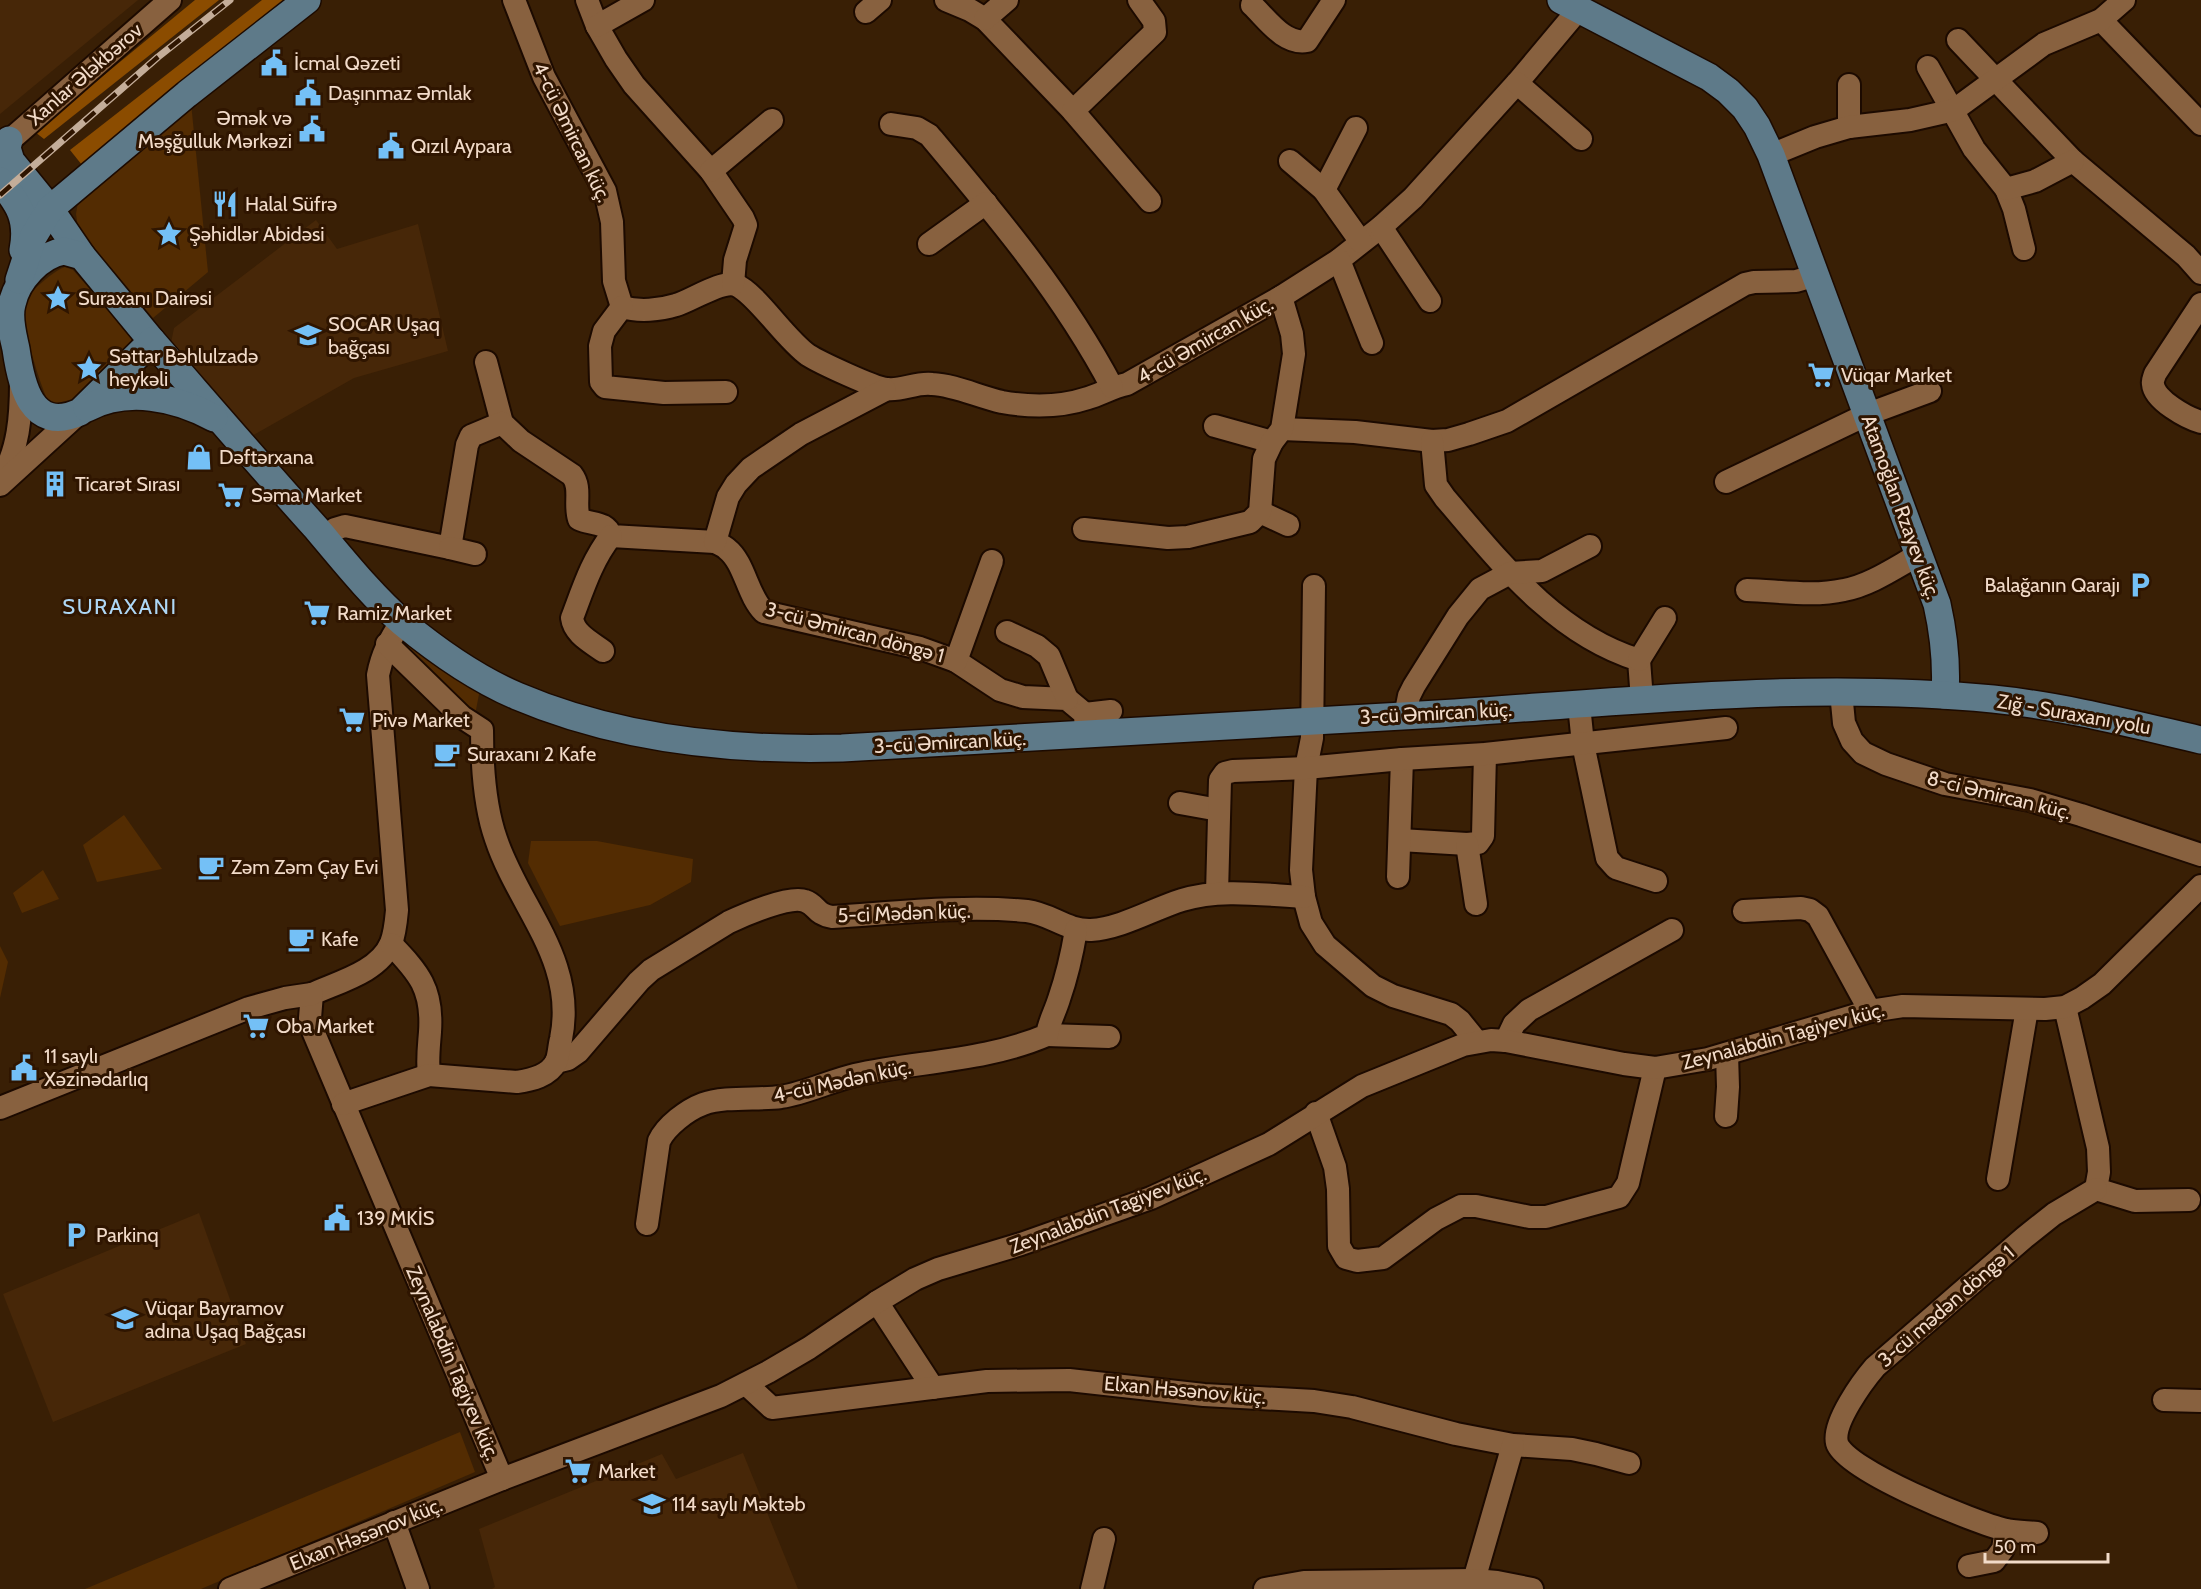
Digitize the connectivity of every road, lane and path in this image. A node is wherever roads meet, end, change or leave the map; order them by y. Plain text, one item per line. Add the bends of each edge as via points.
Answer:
1 (170, 0) edge
2 (307, 0) edge
3 (514, 0) edge
4 (587, 0) edge
5 (643, 0) edge
6 (946, 0) edge
7 (1007, 0) edge
8 (1139, 0) edge
9 (1334, 0) edge
10 (2124, 0) edge
11 (1570, 4) edge
12 (1252, 5) dead end
13 (985, 19) junction
14 (2101, 20) junction
15 (597, 26) junction
16 (1958, 40) dead end
17 (1928, 68) dead end
18 (1995, 79) junction
19 (1517, 83) junction
20 (1849, 85) dead end
21 (1953, 110) junction
22 (1073, 111) junction
23 (772, 120) dead end
24 (891, 124) dead end
25 (2201, 124) edge
26 (1849, 127) junction
27 (1356, 128) dead end
28 (1581, 139) dead end
29 (4, 144) edge
30 (1771, 155) junction
31 (1290, 161) dead end
32 (2073, 161) junction
33 (711, 171) junction
34 (0, 181) edge
35 (2006, 189) junction
36 (1324, 190) junction
37 (1150, 201) dead end
38 (987, 203) junction
39 (50, 209) junction
40 (1381, 227) junction
41 (1361, 242) junction
42 (929, 244) dead end
43 (2024, 249) dead end
44 (82, 256) junction
45 (1339, 260) junction
46 (2201, 273) edge
47 (1817, 275) junction
48 (733, 284) junction
49 (1281, 297) junction
50 (1430, 301) dead end
51 (12, 304) junction
52 (2201, 304) edge
53 (622, 307) junction
54 (152, 341) junction
55 (1372, 343) dead end
56 (8, 347) edge
57 (486, 362) dead end
58 (21, 382) junction
59 (1112, 387) junction
60 (885, 390) junction
61 (1930, 391) dead end
62 (726, 392) dead end
63 (80, 412) junction
64 (1868, 414) junction
65 (220, 421) junction
66 (2201, 422) edge
67 (502, 423) junction
68 (1215, 426) dead end
69 (1277, 436) junction
70 (1432, 441) junction
71 (0, 479) edge
72 (1726, 482) dead end
73 (0, 485) edge
74 (1260, 512) junction
75 (1288, 525) dead end
76 (1084, 529) dead end
77 (611, 536) junction
78 (324, 538) junction
79 (715, 542) junction
80 (1590, 546) dead end
81 (450, 548) junction
82 (475, 554) dead end
83 (1920, 554) junction
84 (992, 561) dead end
85 (1510, 573) junction
86 (1314, 586) dead end
87 (1747, 590) dead end
88 (1665, 618) dead end
89 (402, 621) junction
90 (1007, 632) dead end
91 (387, 644) junction
92 (603, 651) dead end
93 (1639, 660) junction
94 (956, 661) junction
95 (1841, 692) junction
96 (1945, 695) junction
97 (1067, 699) junction
98 (1642, 700) junction
99 (1579, 705) junction
100 (1111, 711) dead end
101 (1405, 716) junction
102 (1312, 720) junction
103 (1086, 723) junction
104 (1726, 728) dead end
105 (2201, 740) edge
106 (1583, 744) junction
107 (1485, 754) junction
108 (1402, 759) junction
109 (1306, 768) junction
110 (1180, 803) dead end
111 (1219, 810) junction
112 (1400, 840) junction
113 (1467, 844) junction
114 (2201, 855) edge
115 (1398, 877) dead end
116 (1656, 881) dead end
117 (2201, 886) edge
118 (1217, 893) junction
119 (1304, 897) junction
120 (1476, 904) dead end
121 (1744, 911) dead end
122 (1076, 930) junction
123 (1672, 930) dead end
124 (391, 944) junction
125 (312, 994) junction
126 (2065, 1007) junction
127 (2027, 1009) junction
128 (1870, 1011) junction
129 (1047, 1035) junction
130 (1109, 1037) dead end
131 (1506, 1041) junction
132 (1477, 1042) junction
133 (1727, 1054) junction
134 (556, 1062) junction
135 (1655, 1068) junction
136 (429, 1075) junction
137 (343, 1104) junction
138 (0, 1108) edge
139 (1316, 1113) junction
140 (1726, 1116) dead end
141 (1998, 1179) dead end
142 (2096, 1189) junction
143 (2189, 1200) dead end
144 (646, 1224) dead end
145 (877, 1302) junction
146 (746, 1384) junction
147 (933, 1388) junction
148 (2164, 1400) dead end
149 (2201, 1401) edge
150 (1512, 1445) junction
151 (1629, 1463) dead end
152 (502, 1479) junction
153 (394, 1522) junction
154 (2006, 1530) junction
155 (2037, 1533) dead end
156 (1104, 1539) dead end
157 (1969, 1566) dead end
158 (1473, 1580) junction
159 (230, 1589) edge
160 (418, 1589) edge
161 (1092, 1589) edge
162 (1265, 1589) edge
163 (1532, 1589) edge

1 - 29 street, Xanlar Ələkbərov
2 - 39 main road
3 - 53 street, 4-cü Əmircan küç. via 544,77 605,190 612,222 614,281
4 - 15 street
5 - 15 street
6 - 13 street
7 - 13 street
8 - 22 street via 1154,21 1155,32
9 - 12 street via 1307,41 1299,43 1289,40
10 - 14 street
11 - 19 street, 4-cü Əmircan küç.
11 - 30 main road, Atamoğlan Rzayev küç. via 1679,60 1728,91 1745,108
13 - 22 street
14 - 18 street via 2044,44
14 - 25 street
15 - 33 street via 634,85
16 - 18 street
17 - 21 street
18 - 21 street
18 - 32 street
19 - 28 street
19 - 40 street, 4-cü Əmircan küç. via 1413,198
20 - 26 street
21 - 26 street
21 - 35 street via 1974,149
22 - 37 street
23 - 33 street
24 - 38 street via 917,128 929,135
26 - 30 street
27 - 36 street
29 - 39 main road via 11,161
30 - 47 main road, Atamoğlan Rzayev küç.
31 - 36 street
32 - 35 street via 2035,181
32 - 46 street
33 - 48 street via 746,225 735,260
34 - 51 main road via 24,216 25,244
35 - 43 street
36 - 41 street
38 - 42 street
38 - 59 street via 1064,304
39 - 44 main road
39 - 51 main road via 33,237
40 - 41 street, 4-cü Əmircan küç.
40 - 50 street
41 - 45 street, 4-cü Əmircan küç.
44 - 51 main road via 64,251 48,255 27,275
44 - 54 main road
45 - 49 street, 4-cü Əmircan küç.
45 - 55 street
47 - 64 main road, Atamoğlan Rzayev küç.
47 - 70 street via 1796,281 1746,284 1507,421 1448,440
48 - 53 street via 668,308
48 - 60 street via 745,291 785,336 808,355
49 - 59 street, 4-cü Əmircan küç. via 1146,374
49 - 69 street via 1294,354
51 - 56 main road
52 - 66 street via 2155,374 2153,384 2159,397
53 - 62 street via 604,332 600,346 601,382 605,387 664,393
54 - 63 main road
54 - 65 main road
56 - 58 main road
57 - 67 street
58 - 63 main road via 29,400 48,415 59,418
58 - 71 street via 15,446
59 - 60 street, 4-cü Əmircan küç. via 1081,400 1040,405 1005,402 931,383
60 - 79 street via 801,434 751,468 728,497
61 - 64 street
63 - 65 main road, 3-cü Əmircan küç. via 107,399 139,397 174,402
63 - 73 street
64 - 72 street
64 - 83 main road, Atamoğlan Rzayev küç.
65 - 78 main road, 3-cü Əmircan küç.
67 - 77 street via 521,441 572,475 578,488 579,519 602,524
67 - 81 street via 471,436 467,445
68 - 69 street
69 - 70 street via 1355,432
69 - 74 street via 1264,459
70 - 85 street via 1436,485
74 - 75 street
74 - 76 street via 1250,522 1188,537
77 - 79 street
77 - 92 street via 593,564 572,618 580,635
78 - 81 street via 345,526
78 - 89 main road, 3-cü Əmircan küç.
79 - 94 street, 3-cü Əmircan döngə 1 via 729,550 756,604 764,612 920,648
80 - 85 street via 1542,571
81 - 82 street
83 - 87 street via 1868,583 1846,590
83 - 96 main road, Atamoğlan Rzayev küç. via 1944,635
84 - 94 street
85 - 93 street via 1532,596 1585,636 1618,654
85 - 101 street via 1480,589 1458,616 1414,686
86 - 102 street
88 - 93 street
89 - 91 street
89 - 103 main road, 3-cü Əmircan küç. via 467,668 518,696 603,723 662,736 788,750
90 - 97 street via 1049,656
91 - 124 street via 378,688 397,910
91 - 134 street via 462,717 482,730 495,837 559,972 562,1031
93 - 98 street
94 - 97 street, 3-cü Əmircan döngə 1 via 1000,690 1023,697
95 - 96 main road, 3-cü Əmircan küç.
95 - 98 main road, 3-cü Əmircan küç.
95 - 114 street, 8-ci Əmircan küç. via 1844,723 1852,741 1863,753 1886,765 1946,784 2081,815
96 - 105 main road, Zığ - Suraxanı yolu via 2060,709
97 - 103 street
98 - 99 main road, 3-cü Əmircan küç.
99 - 101 main road, 3-cü Əmircan küç.
99 - 106 street
100 - 103 street
101 - 102 main road, 3-cü Əmircan küç.
102 - 103 main road, 3-cü Əmircan küç.
102 - 109 street
104 - 106 street
106 - 107 street
106 - 116 street via 1607,858 1616,868
107 - 108 street
107 - 113 street via 1483,836 1478,843
108 - 109 street
108 - 112 street
109 - 111 street via 1225,773 1220,780
109 - 119 street via 1301,870
110 - 111 street
111 - 118 street
112 - 113 street
112 - 115 street
113 - 120 street
117 - 126 street, Zeynalabdin Tagiyev küç. via 2102,984
118 - 119 street
118 - 122 street via 1183,899 1111,926
119 - 132 street via 1311,923 1324,945 1351,969 1393,996 1451,1014
121 - 128 street via 1801,908 1818,916
122 - 129 street via 1071,960
122 - 134 street, 5-ci Mədən küç. via 1027,911 934,909 832,917 821,915 806,901 794,899 729,922 651,970 578,1052
123 - 131 street via 1528,1010 1514,1023
124 - 125 street via 364,971
124 - 136 street via 421,978 428,996
125 - 137 street, Zeynalabdin Tagiyev küç. via 313,1031
125 - 138 street via 249,1008
126 - 127 street, Zeynalabdin Tagiyev küç.
126 - 142 street via 2098,1149
127 - 128 street, Zeynalabdin Tagiyev küç. via 1903,1006
127 - 141 street
128 - 133 street, Zeynalabdin Tagiyev küç.
129 - 130 street
129 - 144 street, 4-cü Mədən küç. via 1023,1045 969,1057 854,1075 782,1097 702,1104 664,1130
131 - 132 street, Zeynalabdin Tagiyev küç.
131 - 135 street, Zeynalabdin Tagiyev küç.
132 - 139 street, Zeynalabdin Tagiyev küç. via 1362,1086
133 - 135 street, Zeynalabdin Tagiyev küç.
133 - 140 street
134 - 136 street, 5-ci Mədən küç. via 542,1075 517,1082
135 - 139 street via 1628,1183 1619,1197 1546,1217 1461,1206 1383,1258 1346,1258 1339,1246 1335,1167
136 - 137 street
137 - 152 street, Zeynalabdin Tagiyev küç.
139 - 145 street, Zeynalabdin Tagiyev küç. via 1269,1144 1193,1180 1107,1215 938,1269
142 - 143 street via 2135,1201
142 - 154 street, 3-cü mədən döngə 1 via 2032,1231 1875,1367 1858,1386 1840,1423 1836,1442 1857,1465 1937,1505
145 - 146 street, Zeynalabdin Tagiyev küç.
145 - 147 street
146 - 147 street, Elxan Həsənov küç. via 772,1408
146 - 152 street, Zeynalabdin Tagiyev küç.
147 - 150 street, Elxan Həsənov küç. via 987,1381 1069,1380 1204,1395 1314,1401
148 - 149 street
150 - 151 street, Elxan Həsənov küç. via 1572,1449
150 - 158 street
152 - 153 street, Elxan Həsənov küç.
153 - 159 street, Elxan Həsənov küç.
153 - 160 street
154 - 155 street
154 - 157 street via 2003,1549 1994,1561
156 - 161 street
158 - 162 street via 1304,1582
158 - 163 street

